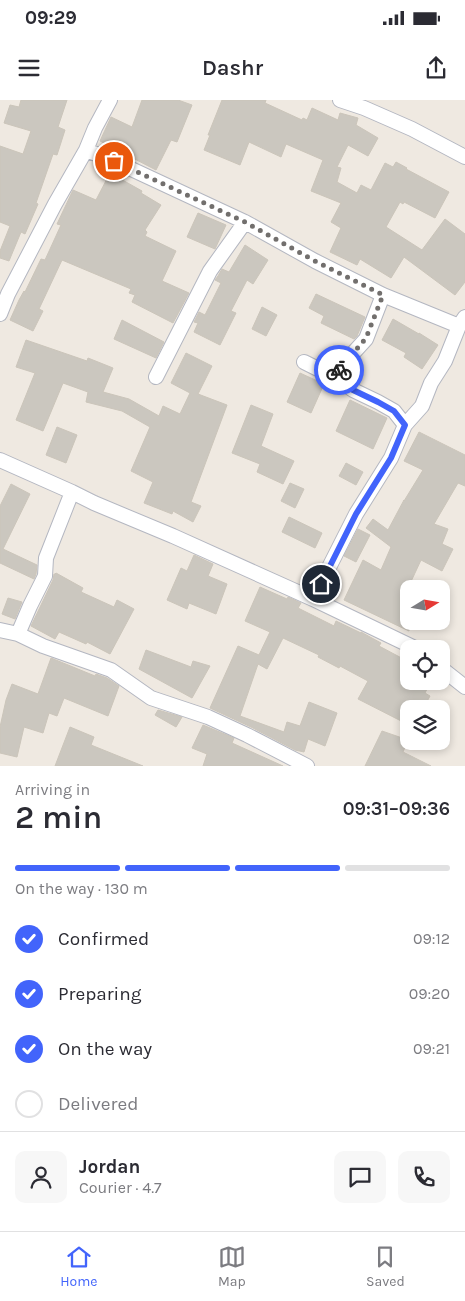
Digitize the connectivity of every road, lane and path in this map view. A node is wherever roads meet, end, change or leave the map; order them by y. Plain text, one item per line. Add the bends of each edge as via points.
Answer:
1 (110, 100) edge
2 (340, 100) edge
3 (86, 150) junction
4 (465, 155) edge
5 (245, 222) junction
6 (383, 295) junction
7 (0, 314) edge
8 (462, 322) edge
9 (304, 362) dead end
10 (156, 377) dead end
11 (334, 377) junction
12 (405, 425) junction
13 (0, 460) edge
14 (72, 492) junction
15 (313, 599) junction
16 (0, 630) edge
17 (18, 634) junction
18 (400, 641) edge
19 (450, 675) edge
20 (465, 687) edge
21 (307, 766) edge

1 - 3 street
2 - 4 street via 412,128
3 - 5 street
3 - 7 street
5 - 6 street
5 - 10 street via 210,271
6 - 8 street
6 - 11 street via 366,338
8 - 12 street via 422,406
9 - 11 street
11 - 12 street via 394,411
12 - 15 street via 391,458 356,514
13 - 14 street
14 - 15 street
14 - 17 street via 46,558 45,576
15 - 18 street
16 - 17 street
17 - 21 street via 111,670 151,698 208,717
19 - 20 street

